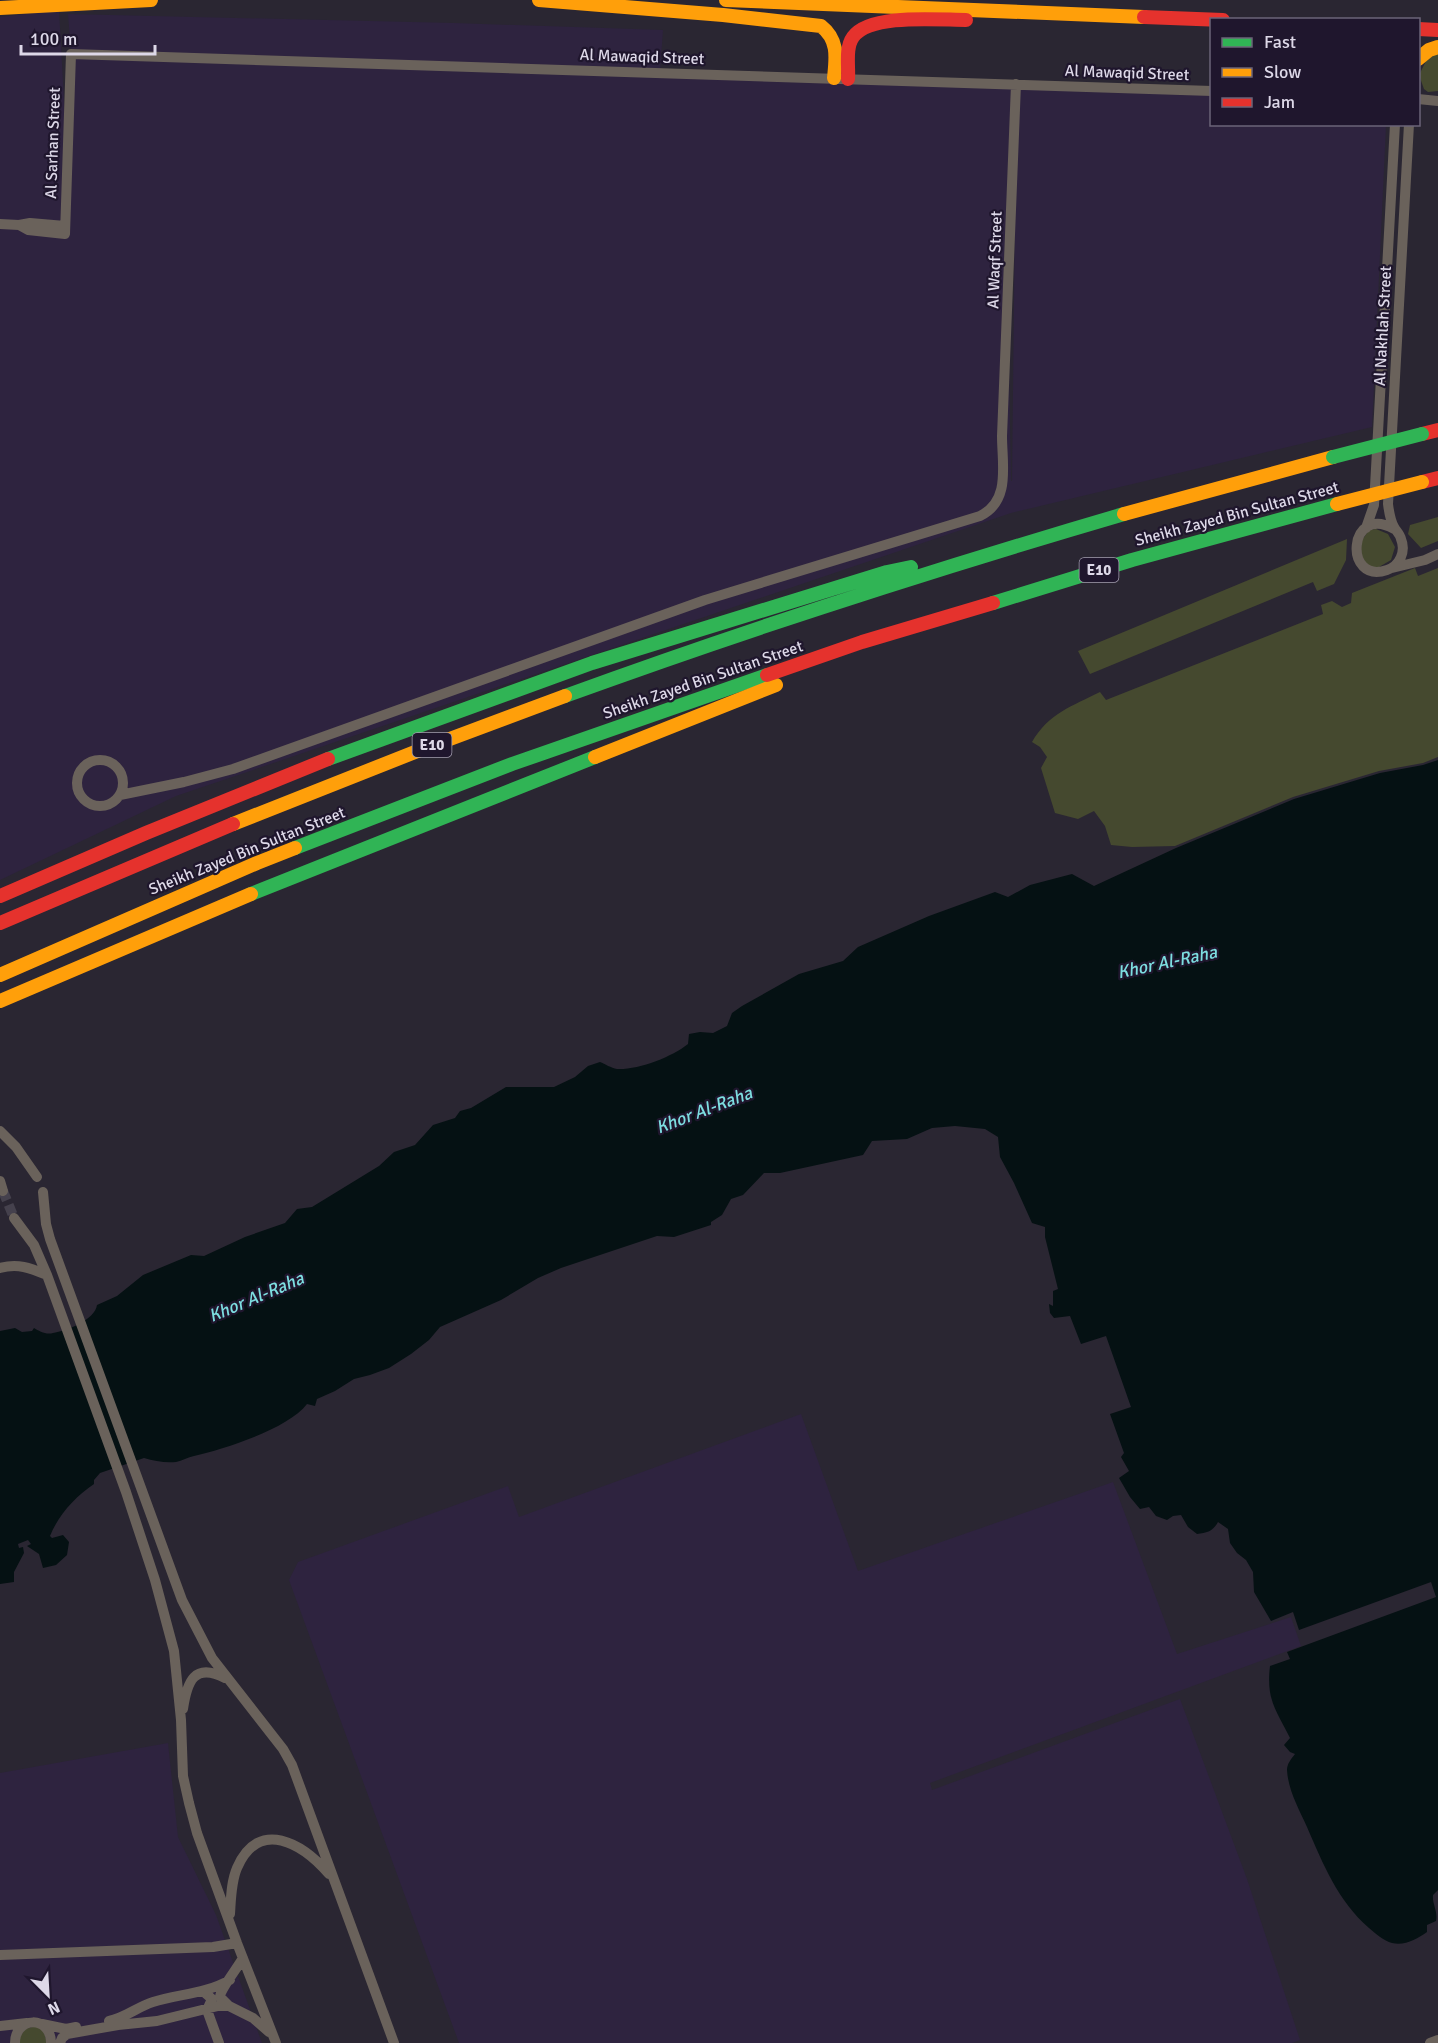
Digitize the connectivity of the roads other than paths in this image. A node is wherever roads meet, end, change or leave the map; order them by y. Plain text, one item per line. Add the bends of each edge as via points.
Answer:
1 (151, 0) edge
2 (539, 0) edge
3 (726, 0) edge
4 (0, 8) edge
5 (1049, 12) junction
6 (1210, 19) edge
7 (1420, 29) edge
8 (1438, 30) edge
9 (1438, 47) edge
10 (71, 54) joint
11 (1420, 58) edge
12 (841, 79) junction
13 (1016, 84) junction
14 (1210, 91) edge
15 (1438, 95) edge
16 (1420, 97) edge
17 (1420, 97) edge
18 (1438, 101) edge
19 (1395, 126) edge
20 (1409, 126) edge
21 (0, 224) edge
22 (1438, 430) edge
23 (1438, 478) edge
24 (1366, 528) junction
25 (1394, 529) junction
26 (1402, 539) junction
27 (1438, 554) edge
28 (1425, 560) junction
29 (946, 567) junction
30 (1391, 568) junction
31 (928, 624) junction
32 (122, 779) junction
33 (166, 786) junction
34 (120, 795) junction
35 (0, 896) edge
36 (3, 922) edge
37 (0, 975) edge
38 (1, 1001) edge
39 (0, 1131) edge
40 (37, 1177) dead end
41 (43, 1192) dead end
42 (14, 1218) tunnel mouth
43 (0, 1268) edge
44 (47, 1275) junction
45 (230, 1680) junction
46 (181, 1720) junction
47 (333, 1879) junction
48 (230, 1920) junction
49 (237, 1943) junction
50 (0, 1955) edge
51 (243, 1958) junction
52 (230, 1980) junction
53 (204, 1992) junction
54 (174, 1997) junction
55 (229, 2006) junction
56 (207, 2010) junction
57 (179, 2016) junction
58 (27, 2023) junction
59 (42, 2024) junction
60 (0, 2026) edge
61 (52, 2040) edge
62 (275, 2040) edge
63 (1438, 2040) edge
64 (15, 2043) edge
65 (60, 2043) edge
66 (219, 2043) edge
67 (394, 2043) edge
68 (1430, 2043) edge

1 - 4 highway
2 - 12 highway via 821,26 836,43
3 - 5 highway
5 - 6 highway
5 - 12 highway via 870,25 851,39
7 - 8 highway
9 - 11 highway
10 - 12 street, Al Mawaqid Street
10 - 21 street, Al Sarhan Street via 65,230 28,230 19,225
12 - 13 street, Al Mawaqid Street
13 - 14 street, Al Mawaqid Street
13 - 33 street, Al Waqf Street via 1002,480 980,516 705,600 233,769
15 - 16 street
17 - 18 street
19 - 24 street, Al Nakhlah Street via 1374,505
20 - 25 street, Al Nakhlah Street via 1388,504
22 - 29 highway, Sheikh Zayed Bin Sultan Street / E10, bridge via 1242,480
23 - 31 highway, Sheikh Zayed Bin Sultan Street / E10, bridge via 1131,560
24 - 25 street via 1380,524
24 - 30 street via 1356,541 1357,557 1368,569
25 - 26 street
26 - 28 street via 1407,548
26 - 30 street via 1402,555
27 - 28 street
28 - 30 street
29 - 35 highway via 887,572 594,662 298,770
29 - 36 highway, Sheikh Zayed Bin Sultan Street / E10 via 664,660 389,761
31 - 37 highway, Sheikh Zayed Bin Sultan Street / E10 via 862,642 512,764 257,863
31 - 38 highway via 253,893
32 - 33 street
32 - 34 street
32 - 34 street via 114,765 99,760 86,765 77,779 83,799 93,805 111,803
33 - 34 street
39 - 40 street
41 - 45 street via 50,1239 182,1600 212,1658
42 - 44 street via 34,1245
43 - 44 street via 13,1264 27,1266
44 - 46 street via 155,1580 174,1651
45 - 46 street via 214,1672 195,1675 189,1683
45 - 47 street via 292,1765
46 - 48 street via 183,1776 189,1803
47 - 48 street via 315,1858 288,1841 264,1841 243,1856 236,1871
47 - 67 street
48 - 49 street
49 - 50 street
49 - 51 street
51 - 52 street
51 - 62 street
52 - 53 street
52 - 55 street via 220,1992
53 - 54 street
53 - 56 street via 212,1999
54 - 57 street
54 - 59 street via 152,2002 116,2020 66,2029
55 - 56 street
55 - 62 street via 254,2018
56 - 57 street
56 - 66 street
57 - 65 street via 67,2034
58 - 59 street
58 - 60 street
58 - 64 street via 17,2031
59 - 61 street
63 - 68 street

